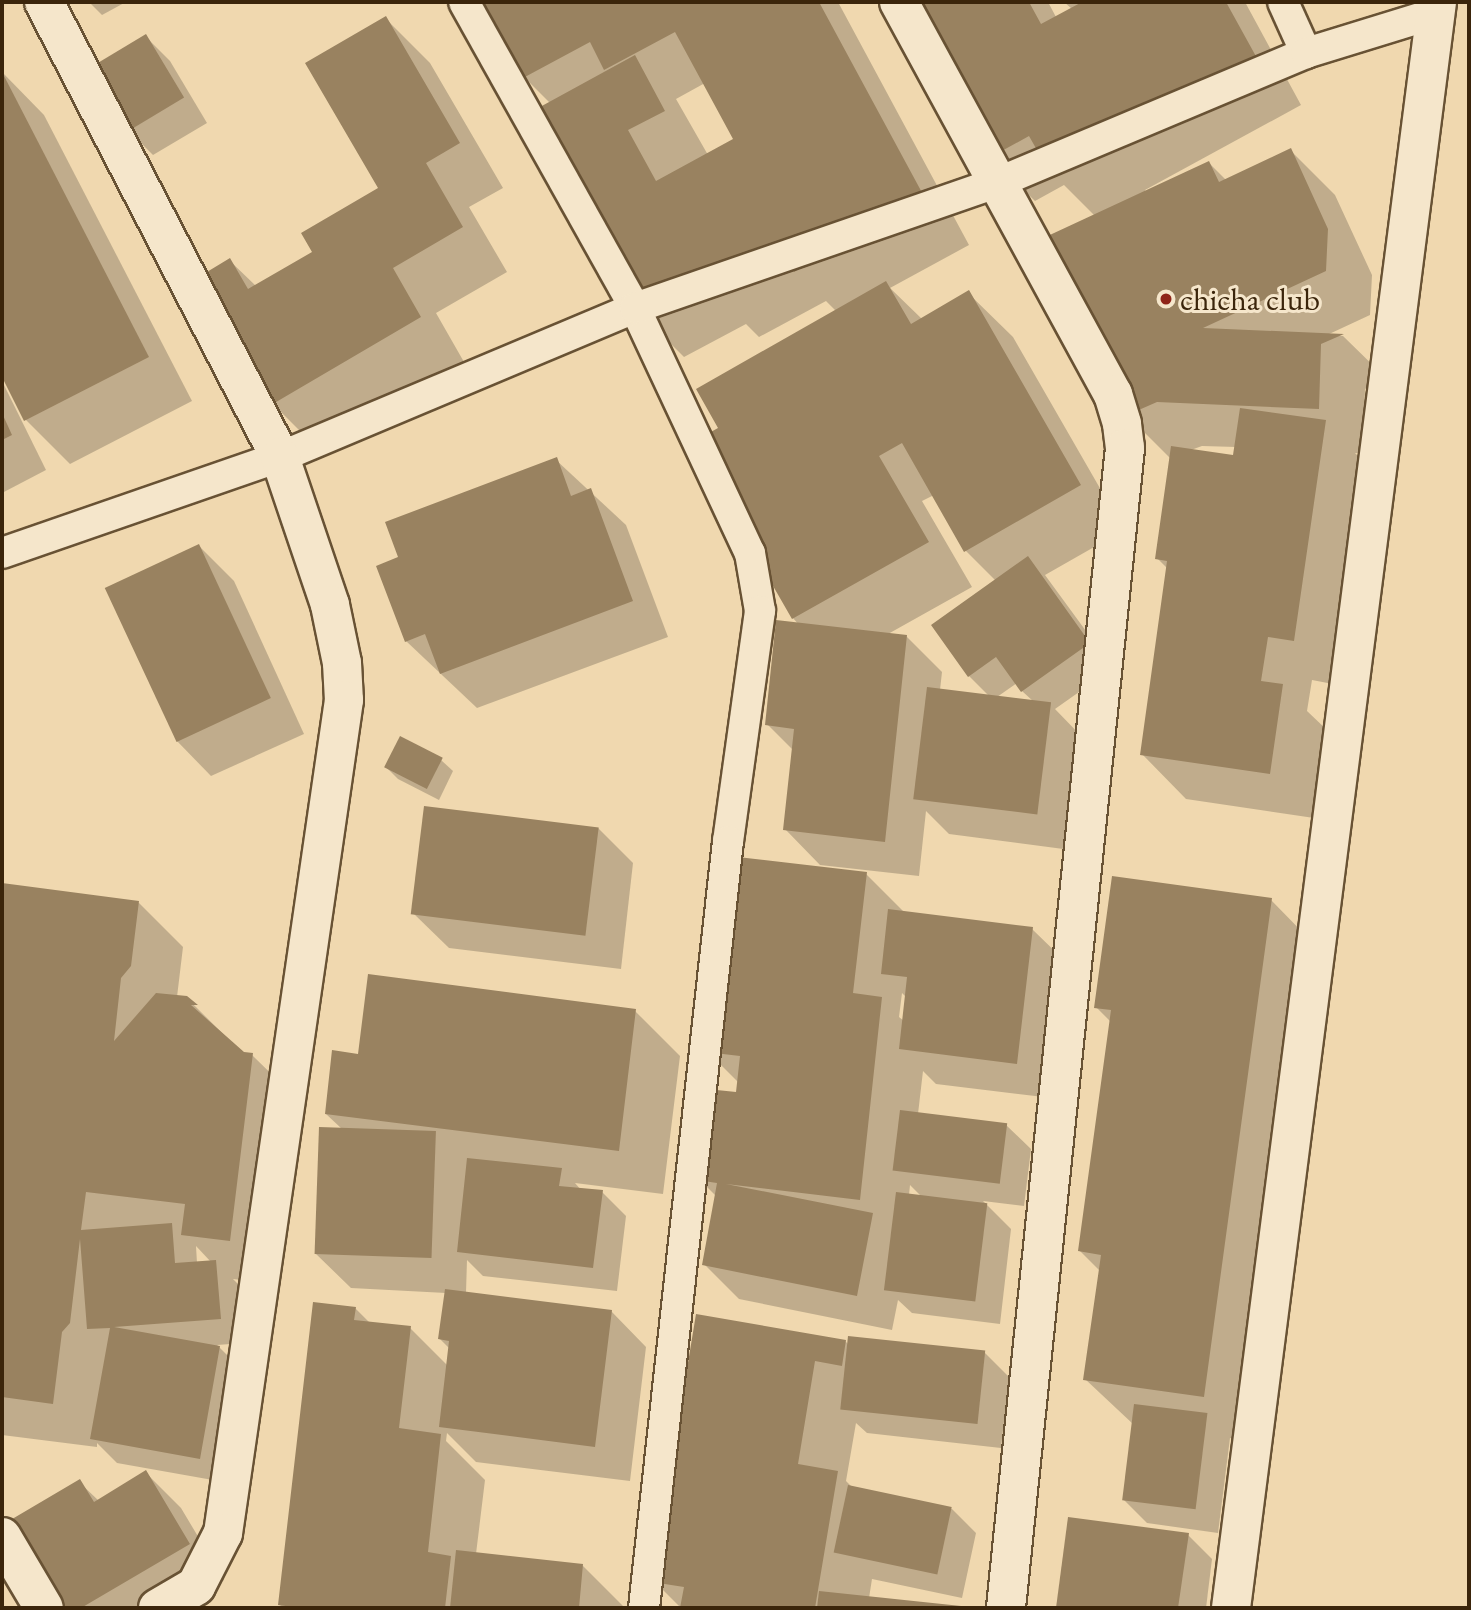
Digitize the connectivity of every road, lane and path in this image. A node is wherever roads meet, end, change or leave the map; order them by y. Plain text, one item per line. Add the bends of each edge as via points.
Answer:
1 (44, 2) edge
2 (464, 2) edge
3 (899, 2) edge
4 (1283, 2) edge
5 (1447, 9) edge
6 (1306, 53) junction
7 (999, 182) junction
8 (635, 308) junction
9 (279, 457) junction
10 (2, 553) edge
11 (2, 1537) edge
12 (44, 1608) edge
13 (158, 1608) edge
14 (644, 1608) edge
15 (1006, 1608) edge
16 (1231, 1608) edge

1 - 9 street
2 - 8 lane
3 - 7 street
4 - 6 lane
5 - 6 lane
5 - 16 street
6 - 7 lane
7 - 8 lane
7 - 15 street via 1113,394 1125,448
8 - 9 lane
8 - 14 lane via 750,553 760,611 727,841
9 - 10 lane
9 - 13 street via 330,605 344,700 223,1533 196,1586
11 - 12 street

